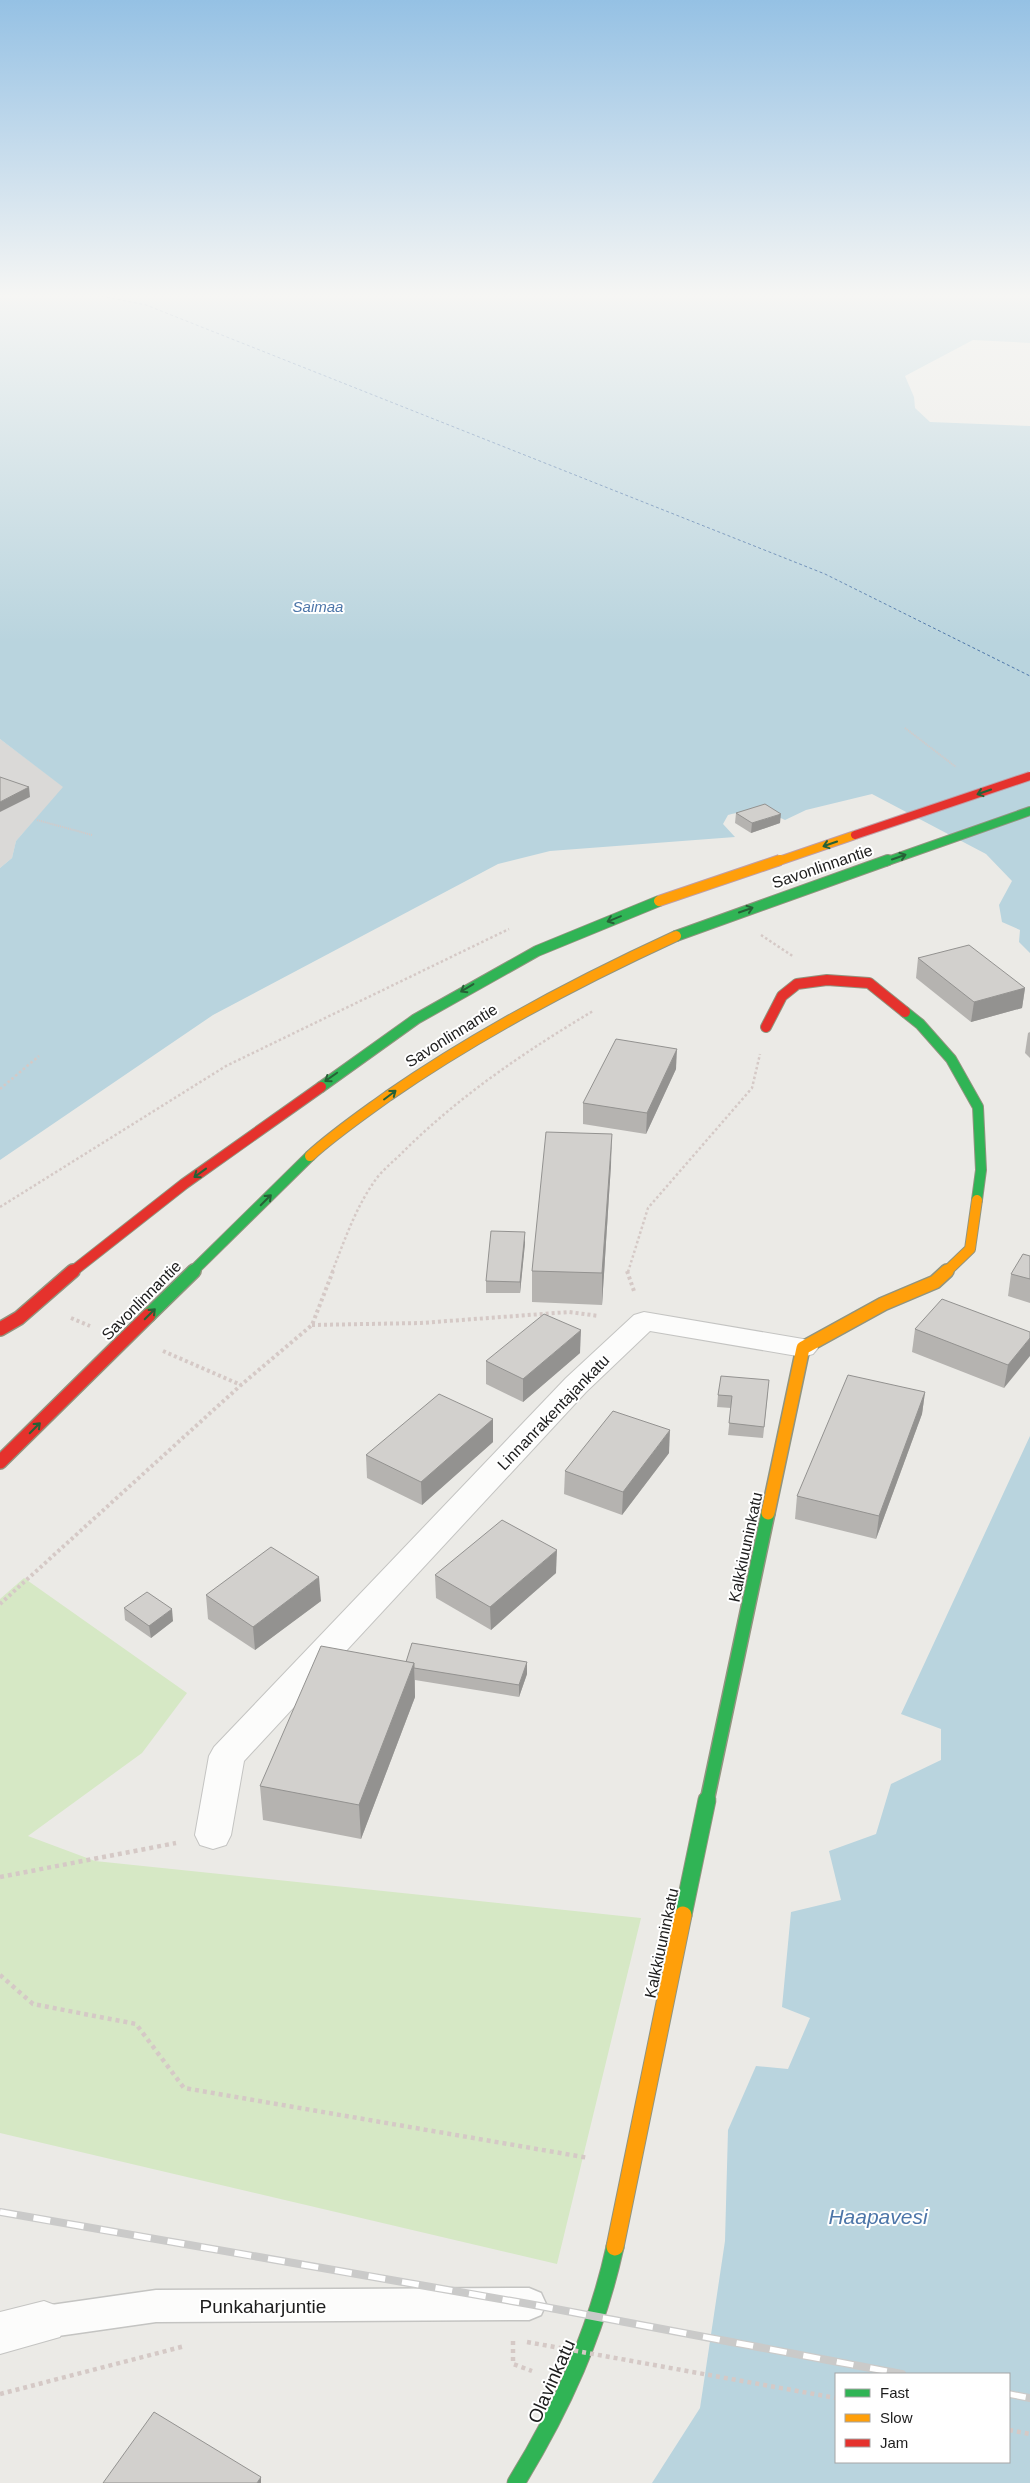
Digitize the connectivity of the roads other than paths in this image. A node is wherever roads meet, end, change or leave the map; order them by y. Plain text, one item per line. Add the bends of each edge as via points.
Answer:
1 (1030, 776) edge
2 (1030, 812) edge
3 (766, 1027) road end
4 (0, 1329) edge
5 (803, 1348) junction
6 (0, 1462) edge
7 (213, 1835) road end
8 (607, 2289) joint
9 (529, 2304) dead end
10 (44, 2322) joint
11 (0, 2333) edge
12 (516, 2483) edge

1 -> 4 main road, Savonlinnantie, bridge via 659,901 537,950 416,1019 184,1184 64,1278 20,1318
6 -> 2 main road, Savonlinnantie via 318,1149 413,1078 511,1017 603,968 700,926
3 - 5 main road via 782,996 797,984 827,980 869,983 920,1024 951,1059 978,1107 982,1170 970,1249 935,1282 884,1304
5 - 7 street, Linnanrakentajankatu via 644,1321 576,1385 227,1756
5 - 8 main road, Kalkkiuuninkatu via 630,2165
8 - 12 main road, Olavinkatu via 572,2386
9 - 10 lane, Punkaharjuntie via 156,2306
10 - 11 street, Punkaharjuntie

